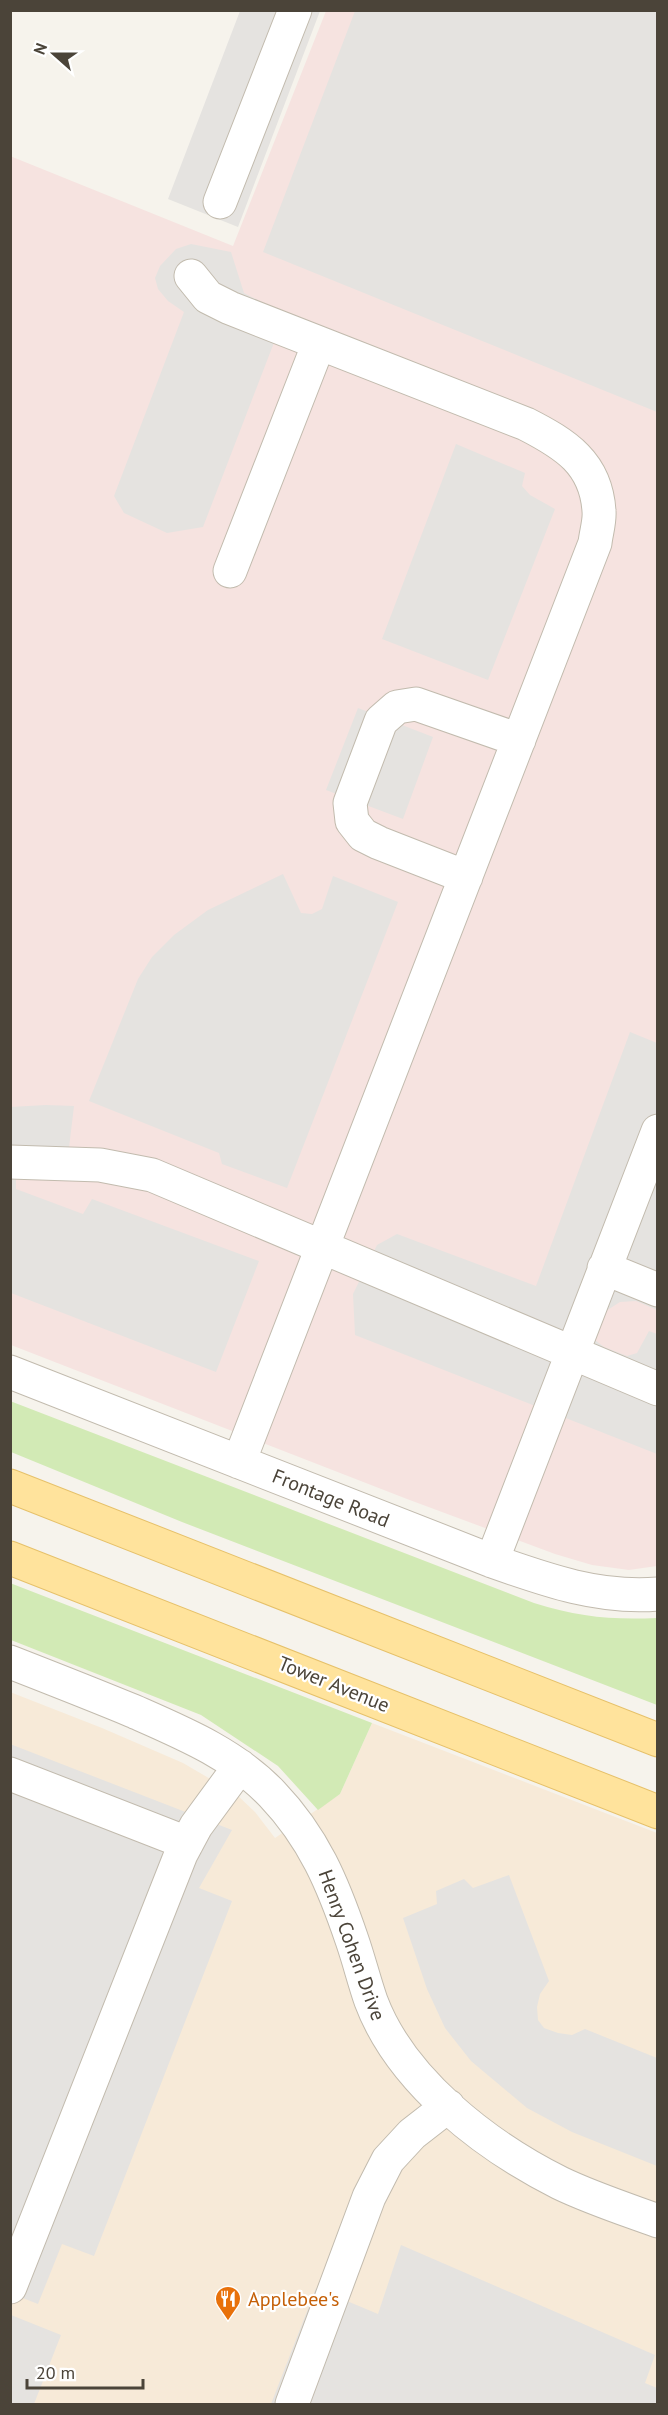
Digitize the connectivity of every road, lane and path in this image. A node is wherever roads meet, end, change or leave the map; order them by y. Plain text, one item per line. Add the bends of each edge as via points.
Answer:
1 (296, 10) edge
2 (220, 202) dead end
3 (191, 276) dead end
4 (320, 343) junction
5 (230, 571) dead end
6 (519, 740) junction
7 (466, 877) junction
8 (657, 1131) edge
9 (10, 1162) edge
10 (322, 1248) junction
11 (604, 1268) junction
12 (657, 1290) edge
13 (571, 1353) junction
14 (10, 1372) edge
15 (657, 1389) edge
16 (239, 1462) junction
17 (10, 1486) edge
18 (10, 1558) edge
19 (492, 1562) junction
20 (657, 1594) edge
21 (10, 1662) edge
22 (657, 1740) edge
23 (240, 1766) junction
24 (10, 1774) edge
25 (657, 1812) edge
26 (187, 1843) junction
27 (448, 2106) junction
28 (657, 2221) edge
29 (14, 2268) edge
30 (292, 2404) edge

1 - 2 street
3 - 4 street via 217,302
4 - 5 street
4 - 6 street via 526,424 562,442 594,484 600,513 595,543
6 - 7 street
6 - 7 street via 416,704 397,707 381,721 350,803 352,821 363,835 379,843
7 - 10 street
8 - 11 street
9 - 10 street via 100,1165 152,1175
10 - 13 street
10 - 16 street
11 - 12 street
11 - 13 street
13 - 15 street
13 - 19 street
14 - 16 street, Frontage Road
16 - 19 street, Frontage Road
17 - 22 main road
18 - 25 main road, Tower Avenue
19 - 20 street, Frontage Road via 592,1592
21 - 23 street, Henry Cohen Drive via 185,1734
23 - 26 street
23 - 27 street, Henry Cohen Drive via 288,1811 314,1848 336,1894 380,2022 400,2055
24 - 26 street
26 - 29 street
27 - 28 street, Henry Cohen Drive via 488,2140 533,2169
27 - 30 street via 412,2134 388,2160 369,2197

